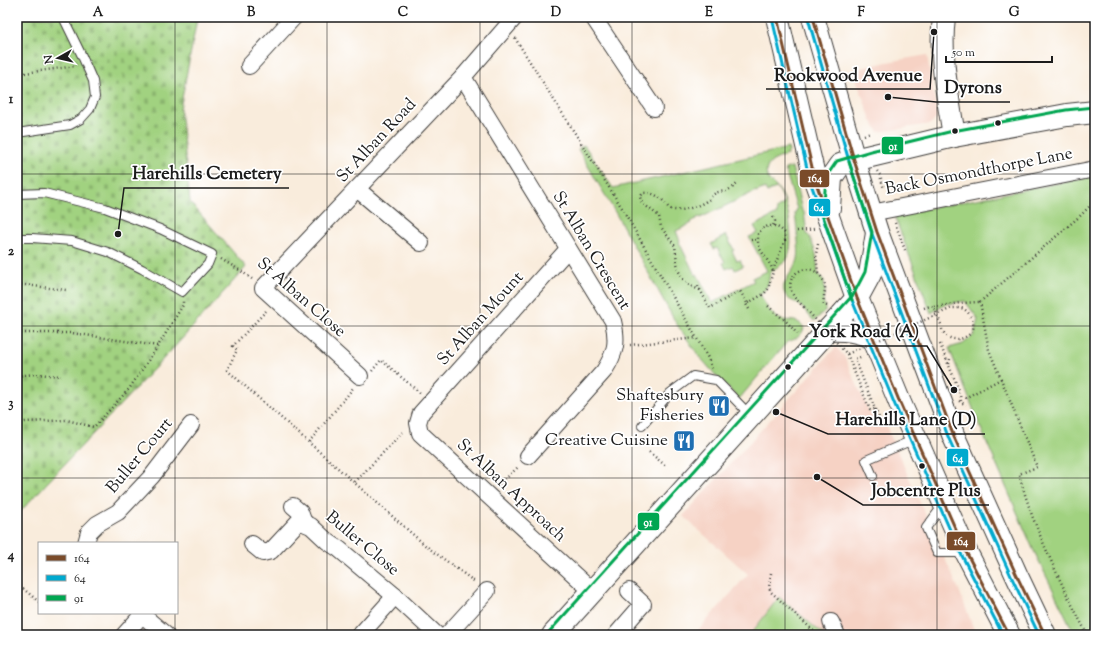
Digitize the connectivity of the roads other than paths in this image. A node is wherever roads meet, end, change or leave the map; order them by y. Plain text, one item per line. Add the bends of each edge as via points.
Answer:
1 (63, 17) edge
2 (294, 17) edge
3 (593, 17) edge
4 (777, 17) edge
5 (813, 17) edge
6 (944, 17) edge
7 (512, 20) edge
8 (249, 66) dead end
9 (463, 77) junction
10 (654, 108) dead end
11 (1095, 112) edge
12 (17, 133) edge
13 (954, 136) junction
14 (854, 160) junction
15 (1095, 169) edge
16 (358, 189) junction
17 (17, 194) edge
18 (828, 216) junction
19 (880, 221) junction
20 (17, 238) edge
21 (421, 244) dead end
22 (568, 249) junction
23 (263, 288) joint
24 (858, 298) junction
25 (828, 330) junction
26 (874, 338) junction
27 (360, 376) road end
28 (424, 415) joint
29 (751, 416) junction
30 (191, 425) dead end
31 (642, 426) dead end
32 (916, 439) junction
33 (528, 456) dead end
34 (872, 476) dead end
35 (293, 506) dead end
36 (304, 523) junction
37 (86, 542) edge
38 (252, 544) dead end
39 (486, 591) road end
40 (592, 591) junction
41 (629, 591) dead end
42 (395, 596) junction
43 (141, 614) edge
44 (1004, 631) edge
45 (124, 635) edge
46 (166, 635) edge
47 (360, 635) edge
48 (437, 635) edge
49 (447, 635) edge
50 (553, 635) edge
51 (616, 635) edge
52 (1045, 635) edge

1 - 12 lane via 93,81 95,97 90,109 81,119 70,125
2 - 8 street
3 - 10 street
4 - 18 main road via 815,180
5 - 14 main road
6 - 13 main road via 943,66
7 - 9 street, St Alban Road
9 - 16 street, St Alban Road
9 - 22 street, St Alban Crescent
11 - 13 main road
13 - 14 main road
14 - 18 main road via 840,165 831,178
14 - 19 main road
15 - 19 street, Back Osmondthorpe Lane
16 - 21 street
16 - 23 street, St Alban Road
17 - 20 lane via 44,193 105,208 160,229 212,254 208,264 182,292 108,252 72,241
18 - 24 main road
19 - 24 main road via 870,274
19 - 52 main road via 954,437
22 - 28 street, St Alban Mount
22 - 33 street, St Alban Crescent via 613,321 615,347 612,360 604,371
23 - 27 street, St Alban Close
24 - 25 main road
24 - 26 main road
25 - 26 main road via 852,330
25 - 29 main road
26 - 32 main road
28 - 40 street, St Alban Approach via 420,433
29 - 31 lane via 716,380 693,376 670,393
29 - 40 main road
30 - 37 street, Buller Court via 152,476 118,512 97,524 89,532
32 - 34 lane via 866,460
32 - 44 main road
35 - 36 street, Buller Close via 300,512
36 - 38 street, Buller Close via 299,521 271,551 263,553
36 - 42 street, Buller Close via 311,526
39 - 49 street
40 - 50 main road
41 - 51 street via 643,604
42 - 47 street, Buller Close
42 - 48 street, Buller Close
43 - 45 street
43 - 46 street

